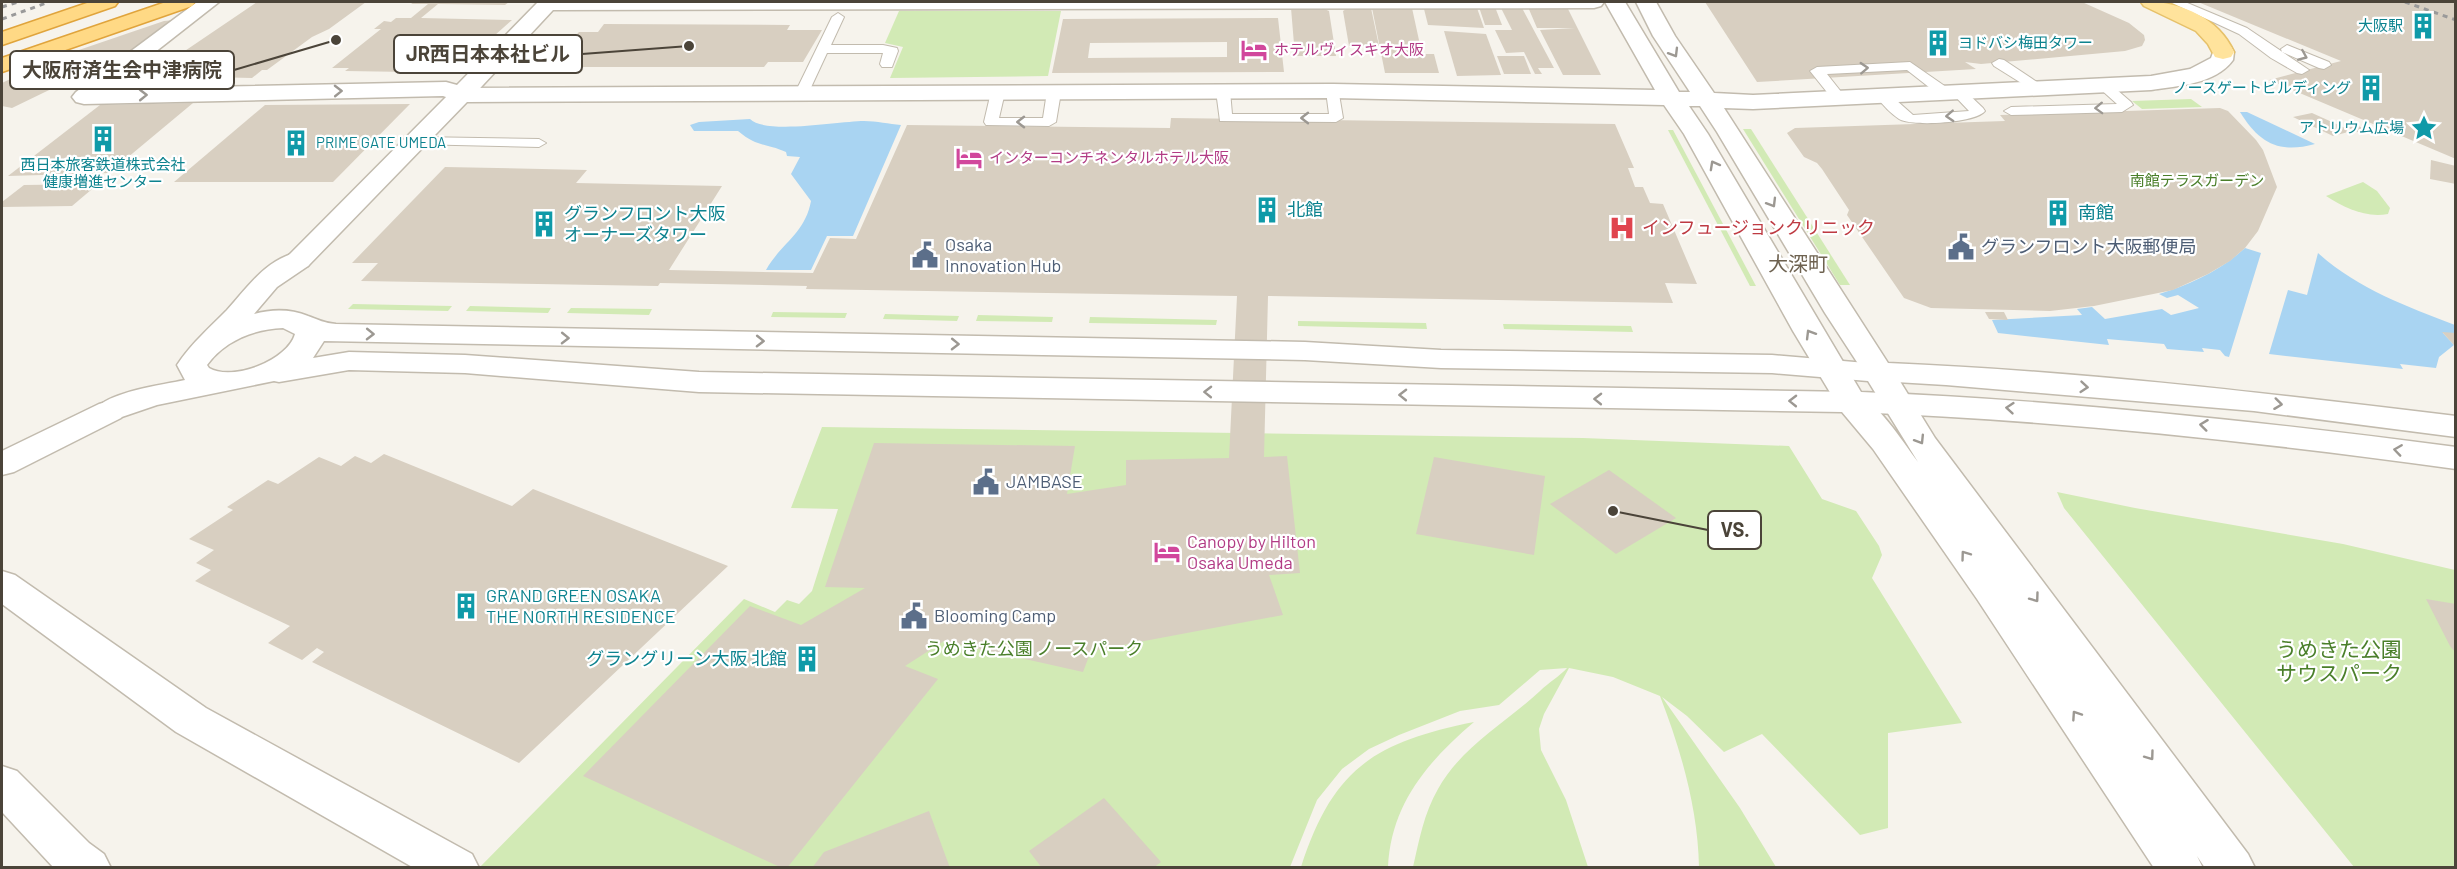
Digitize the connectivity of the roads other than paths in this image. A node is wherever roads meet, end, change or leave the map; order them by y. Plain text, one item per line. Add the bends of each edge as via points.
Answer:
1 (108, 2) edge
2 (150, 2) edge
3 (185, 2) edge
4 (209, 2) edge
5 (985, 2) edge
6 (1100, 2) edge
7 (1594, 2) edge
8 (1616, 2) edge
9 (1646, 2) edge
10 (2151, 2) edge
11 (2175, 2) edge
12 (548, 3) edge
13 (838, 17) dead end
14 (2243, 31) junction
15 (2, 39) edge
16 (823, 49) junction
17 (2, 52) edge
18 (2223, 52) joint
19 (2004, 62) dead end
20 (887, 64) dead end
21 (2, 65) edge
22 (2324, 65) dead end
23 (2302, 70) dead end
24 (1927, 72) dead end
25 (2104, 86) junction
26 (2039, 88) junction
27 (1951, 92) junction
28 (802, 93) junction
29 (461, 95) junction
30 (1882, 95) junction
31 (1839, 98) junction
32 (1674, 99) junction
33 (1707, 101) junction
34 (2011, 111) dead end
35 (417, 141) junction
36 (539, 143) dead end
37 (298, 260) junction
38 (302, 326) junction
39 (205, 347) junction
40 (1831, 369) junction
41 (239, 380) junction
42 (1889, 388) junction
43 (1851, 402) junction
44 (110, 411) junction
45 (2456, 427) edge
46 (2456, 458) edge
47 (2, 464) edge
48 (2, 585) edge
49 (2, 784) edge
50 (74, 864) edge
51 (456, 867) edge
52 (2180, 867) edge
53 (2232, 867) edge

1 - 15 highway
2 - 17 highway
3 - 21 highway
4 -> 29 street via 84,97 446,89
5 - 6 street
5 - 12 street
6 - 7 street
8 - 32 street via 1656,75
9 -> 33 street
10 - 18 main road via 2198,24 2213,35
11 - 14 lane
12 - 29 street
13 - 16 lane
14 -> 22 lane
14 - 23 lane
16 - 20 lane via 892,51
16 - 28 lane
18 - 25 street via 2222,60 2215,66 2184,78
19 - 26 lane via 2013,74
24 - 27 lane
25 - 26 street
25 -> 34 lane via 2126,105
26 - 27 street
27 - 30 street
27 -> 30 lane via 1978,111 1972,115 1912,119
31 -> 27 lane via 1817,71 1911,66
28 - 29 street
28 - 32 street via 1333,91
29 - 35 street
30 - 31 street
31 - 33 street
32 - 33 street
40 -> 32 street
33 -> 42 street
35 - 36 lane
35 - 37 street
37 - 38 street via 278,296 280,310
37 - 39 street via 267,281
38 - 39 street via 273,320 251,323
38 -> 40 street via 1293,351 1441,359 1772,364
38 - 41 street via 311,341 304,351 272,371
39 - 41 street via 192,365 196,374 208,380
39 - 44 street
40 - 42 street
40 - 43 street
43 -> 41 street via 699,382 465,364 349,361
41 - 44 street via 150,397
42 - 43 street
42 -> 45 street via 1958,376 2254,401
46 -> 42 street via 2185,423 1995,407
42 -> 53 street via 1922,444
52 -> 43 street via 1990,589 1885,441
44 - 47 street
48 - 51 street via 191,720
49 - 50 street

